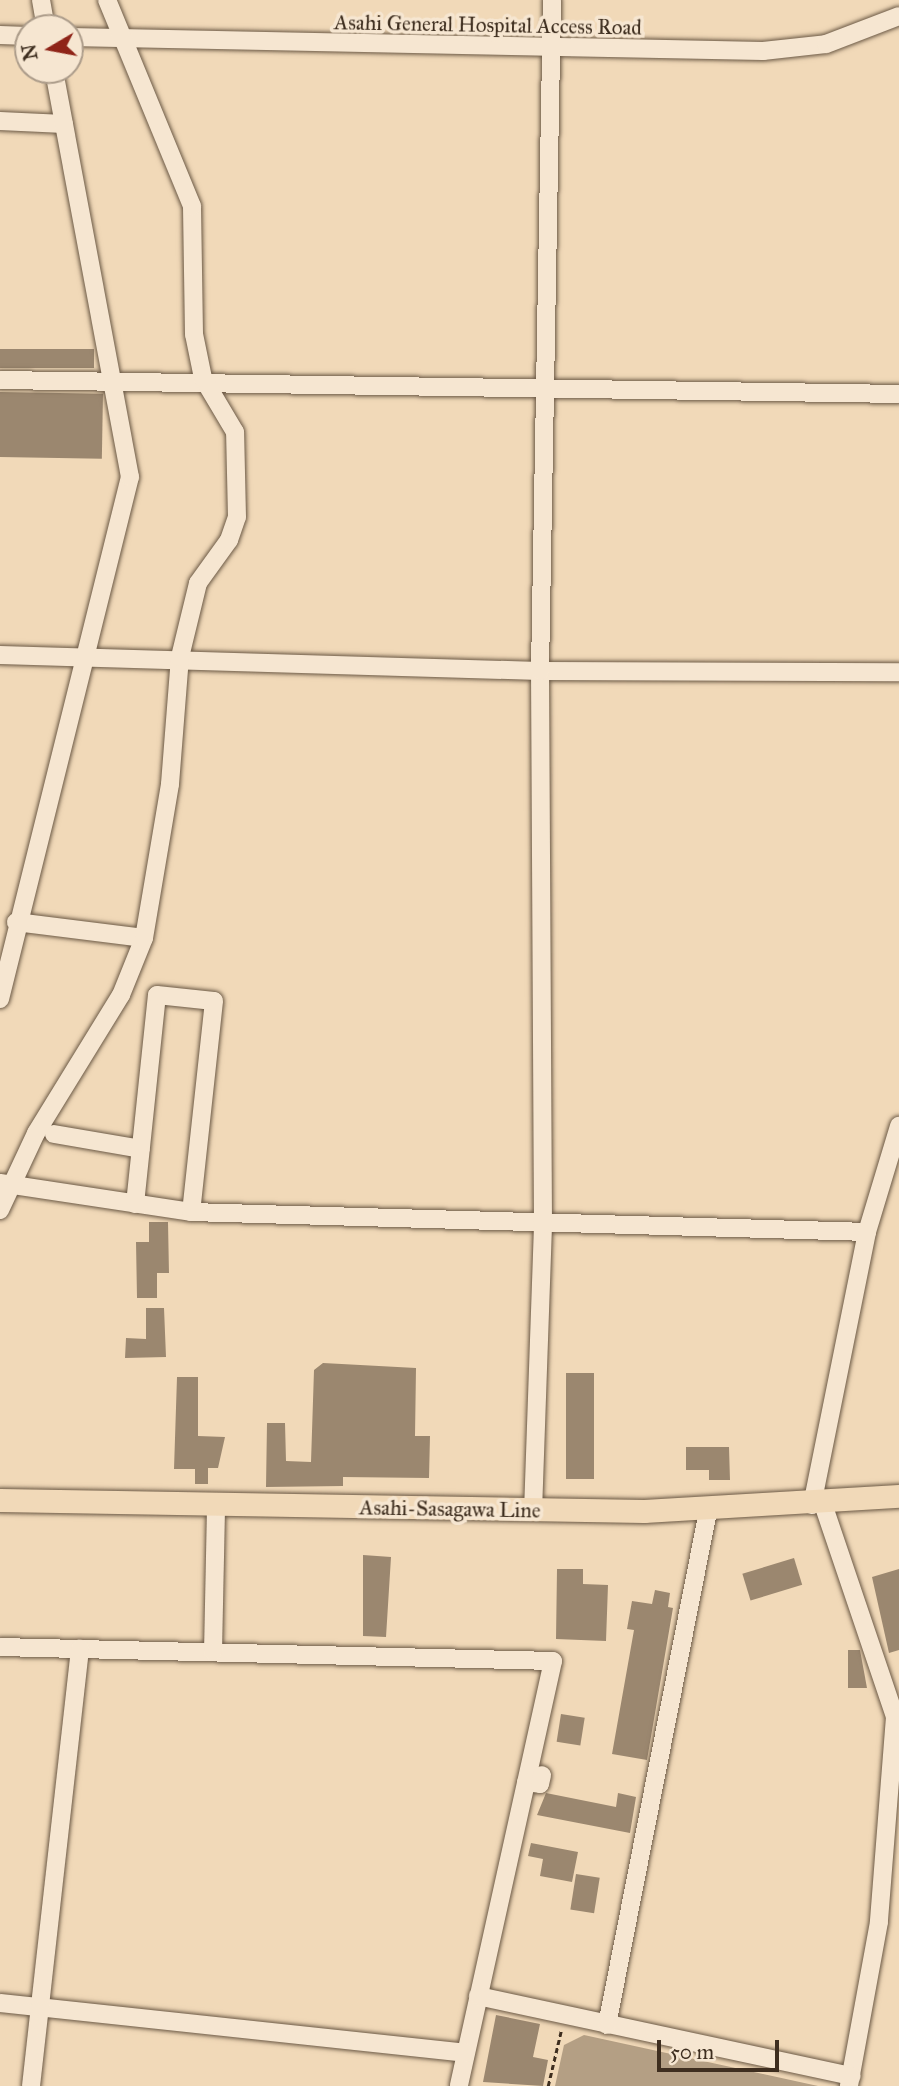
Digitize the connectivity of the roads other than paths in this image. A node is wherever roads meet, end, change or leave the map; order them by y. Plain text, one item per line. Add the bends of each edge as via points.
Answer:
1 (107, 0) edge
2 (552, 0) edge
3 (899, 16) edge
4 (84, 38) edge
5 (121, 40) junction
6 (551, 49) junction
7 (57, 84) edge
8 (0, 121) edge
9 (65, 124) junction
10 (113, 378) junction
11 (203, 378) junction
12 (0, 380) edge
13 (545, 383) junction
14 (899, 394) edge
15 (86, 655) junction
16 (0, 656) edge
17 (180, 657) junction
18 (540, 671) junction
19 (899, 672) edge
20 (10, 928) edge
21 (144, 937) junction
22 (0, 999) edge
23 (899, 1126) edge
24 (54, 1134) dead end
25 (141, 1149) junction
26 (5, 1184) edge
27 (135, 1204) junction
28 (0, 1210) edge
29 (191, 1212) junction
30 (542, 1224) junction
31 (867, 1232) junction
32 (899, 1496) edge
33 (0, 1500) edge
34 (817, 1504) junction
35 (216, 1505) junction
36 (533, 1511) junction
37 (708, 1511) junction
38 (0, 1647) edge
39 (80, 1649) junction
40 (213, 1652) junction
41 (897, 1718) edge
42 (478, 1996) junction
43 (0, 2003) edge
44 (40, 2008) junction
45 (607, 2025) junction
46 (466, 2053) junction
47 (850, 2081) edge
48 (31, 2086) edge
49 (458, 2086) edge

1 - 5 street
2 - 6 street
3 - 6 street, Asahi General Hospital Access Road via 797,49
4 - 5 street, Asahi General Hospital Access Road
5 - 6 street, Asahi General Hospital Access Road
5 - 11 street via 192,206 194,334
6 - 13 street
7 - 9 street
8 - 9 street
9 - 10 street
10 - 11 street
10 - 12 street
10 - 15 street via 130,477
11 - 13 street
11 - 17 street via 235,432 237,517 229,540 198,583
13 - 14 street
13 - 18 street
15 - 16 street
15 - 17 street
15 - 20 street
17 - 18 street
17 - 21 street via 170,784
18 - 19 street
18 - 30 street
20 - 21 street
20 - 22 street
21 - 26 street via 121,995
23 - 31 street
24 - 25 street
25 - 27 street
25 - 29 street via 157,995 214,1001
26 - 27 street
26 - 28 street
27 - 29 street
29 - 30 street
30 - 31 street
30 - 36 street
31 - 34 street
32 - 34 main road, Asahi-Sasagawa Line
33 - 35 main road, Asahi-Sasagawa Line
34 - 37 main road, Asahi-Sasagawa Line
34 - 41 street
35 - 36 main road, Asahi-Sasagawa Line
35 - 40 street
36 - 37 main road, Asahi-Sasagawa Line
37 - 45 street
38 - 39 street
39 - 40 street
39 - 44 street
40 - 42 street via 553,1661 534,1778
41 - 47 street via 879,1922
42 - 45 street
42 - 46 street
43 - 44 street
44 - 46 street
44 - 48 street
45 - 47 street
46 - 49 street

